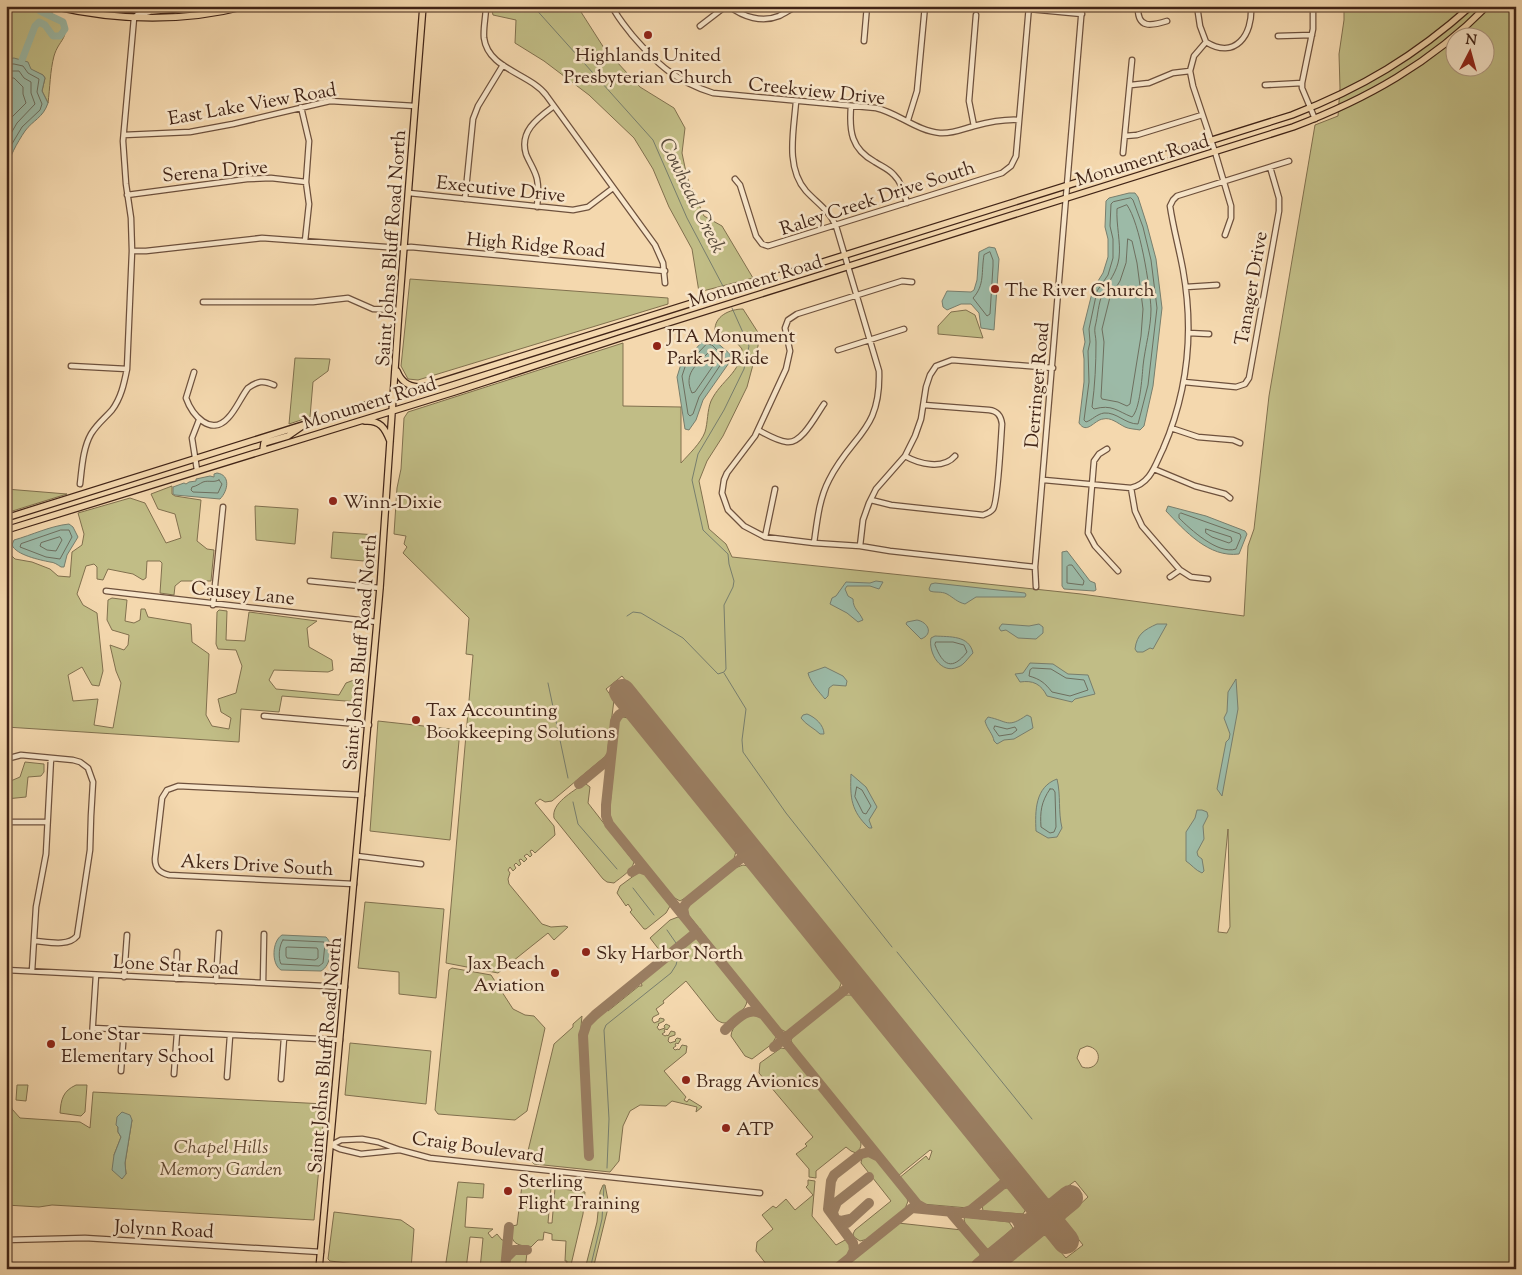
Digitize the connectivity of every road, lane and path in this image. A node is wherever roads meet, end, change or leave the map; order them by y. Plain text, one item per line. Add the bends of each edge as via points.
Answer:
1 (53, 6) edge
2 (94, 6) edge
3 (209, 6) edge
4 (246, 6) edge
5 (424, 6) edge
6 (486, 6) edge
7 (612, 6) edge
8 (727, 6) edge
9 (797, 6) edge
10 (867, 6) edge
11 (924, 6) edge
12 (1082, 6) edge
13 (1138, 6) edge
14 (1197, 6) edge
15 (1251, 6) edge
16 (1314, 6) edge
17 (1471, 6) edge
18 (1488, 6) edge
19 (1029, 8) edge
20 (152, 11) junction
21 (1082, 14) junction
22 (976, 16) dead end
23 (134, 18) junction
24 (1167, 21) dead end
25 (700, 26) dead end
26 (1312, 35) junction
27 (1278, 36) dead end
28 (864, 41) dead end
29 (1206, 42) junction
30 (1132, 60) dead end
31 (503, 66) junction
32 (1190, 71) junction
33 (1302, 83) junction
34 (1131, 85) junction
35 (1265, 85) dead end
36 (796, 101) junction
37 (415, 106) junction
38 (554, 106) junction
39 (851, 106) junction
40 (302, 107) junction
41 (1310, 108) junction
42 (1202, 115) junction
43 (1315, 119) junction
44 (908, 120) junction
45 (1019, 120) junction
46 (974, 126) junction
47 (124, 135) junction
48 (1125, 136) junction
49 (1211, 141) junction
50 (1215, 152) junction
51 (1123, 153) dead end
52 (1289, 161) dead end
53 (1270, 167) junction
54 (735, 179) dead end
55 (306, 182) junction
56 (1223, 182) junction
57 (1068, 185) junction
58 (614, 188) junction
59 (409, 193) junction
60 (127, 194) junction
61 (1066, 198) junction
62 (465, 199) junction
63 (907, 203) junction
64 (538, 207) junction
65 (836, 226) junction
66 (1225, 234) dead end
67 (305, 241) junction
68 (405, 248) junction
69 (132, 251) junction
70 (845, 255) junction
71 (848, 266) junction
72 (665, 271) junction
73 (912, 282) dead end
74 (665, 283) dead end
75 (1217, 284) dead end
76 (1186, 287) junction
77 (857, 295) junction
78 (203, 302) dead end
79 (399, 310) junction
80 (617, 326) junction
81 (904, 329) dead end
82 (1189, 333) junction
83 (1208, 334) dead end
84 (620, 338) junction
85 (871, 339) junction
86 (838, 350) dead end
87 (70, 366) dead end
88 (1052, 368) junction
89 (126, 369) junction
90 (396, 369) junction
91 (194, 372) dead end
92 (1184, 382) junction
93 (274, 385) dead end
94 (420, 387) junction
95 (394, 395) junction
96 (824, 404) dead end
97 (924, 404) junction
98 (394, 410) junction
99 (199, 420) junction
100 (358, 421) junction
101 (306, 423) junction
102 (1171, 428) junction
103 (758, 430) junction
104 (1240, 443) dead end
105 (238, 445) junction
106 (391, 445) junction
107 (1107, 449) dead end
108 (263, 450) junction
109 (904, 456) junction
110 (955, 456) dead end
111 (195, 459) junction
112 (1154, 469) junction
113 (197, 470) junction
114 (1044, 480) junction
115 (80, 484) dead end
116 (1091, 485) junction
117 (1131, 488) junction
118 (775, 489) dead end
119 (1230, 498) dead end
120 (871, 500) junction
121 (223, 507) dead end
122 (6, 518) edge
123 (6, 530) edge
124 (764, 537) junction
125 (814, 543) junction
126 (860, 546) junction
127 (1035, 567) junction
128 (1180, 570) junction
129 (1118, 571) dead end
130 (1170, 578) dead end
131 (1208, 579) dead end
132 (310, 581) dead end
133 (1036, 587) dead end
134 (380, 588) junction
135 (106, 591) dead end
136 (214, 605) junction
137 (377, 622) junction
138 (264, 716) dead end
139 (369, 725) junction
140 (6, 758) edge
141 (51, 758) junction
142 (362, 795) junction
143 (6, 822) edge
144 (46, 822) junction
145 (357, 856) junction
146 (421, 864) dead end
147 (354, 884) junction
148 (219, 933) dead end
149 (264, 934) dead end
150 (127, 935) dead end
151 (35, 941) junction
152 (177, 952) dead end
153 (6, 970) edge
154 (32, 972) junction
155 (96, 976) junction
156 (124, 976) junction
157 (176, 979) junction
158 (216, 981) junction
159 (263, 983) junction
160 (345, 987) junction
161 (93, 1028) junction
162 (124, 1030) junction
163 (177, 1033) junction
164 (230, 1036) junction
165 (92, 1038) dead end
166 (284, 1038) junction
167 (340, 1040) junction
168 (121, 1071) dead end
169 (174, 1074) dead end
170 (227, 1077) dead end
171 (280, 1079) dead end
172 (331, 1145) junction
173 (400, 1150) junction
174 (760, 1193) dead end
175 (6, 1240) edge
176 (321, 1252) junction
177 (319, 1269) edge

1 - 23 main road
2 - 20 main road
3 - 20 main road
4 - 23 main road via 195,16
5 - 37 main road, Saint Johns Bluff Road North
6 - 31 street via 484,36 487,50
7 - 36 street, Creekview Drive via 662,68 690,84 725,95
8 - 9 street via 748,17 767,19
8 - 25 street
10 - 28 street
11 - 44 street via 917,91
12 - 21 street, Derringer Road
13 - 24 street via 1138,16 1143,23 1150,25
14 - 29 street
15 - 29 street via 1250,21 1243,39 1232,47 1217,48
16 - 26 street
17 - 41 main road, Monument Road via 1433,39 1394,66 1356,88
18 - 43 main road, Monument Road via 1414,67 1368,94
19 - 21 street
19 - 45 street
20 - 23 street
21 - 57 street, Derringer Road
22 - 46 street via 969,101
23 - 47 street
26 - 27 street
26 - 33 street
29 - 32 street via 1194,56
30 - 34 street
31 - 38 street via 537,86
31 - 62 street via 473,118
32 - 34 street
32 - 42 street
33 - 35 street
33 - 41 street
34 - 48 street
36 - 39 street, Creekview Drive
36 - 65 street via 793,156 796,174 806,191 831,215
37 - 40 street, East Lake View Road via 330,101
37 - 59 main road, Saint Johns Bluff Road North
38 - 58 street
38 - 64 street via 530,126 525,143 537,180
39 - 44 street, Creekview Drive via 883,109
39 - 63 street via 850,126 856,145 868,158 894,174
40 - 47 street, East Lake View Road via 190,132
40 - 55 street via 309,140
41 - 43 street
41 - 49 main road, Monument Road
42 - 48 street
42 - 49 street
43 - 50 main road, Monument Road
44 - 46 street, Creekview Drive via 939,133
45 - 46 street, Creekview Drive via 992,121
45 - 63 street, Raley Creek Drive South via 1016,156 1002,173
47 - 60 street
48 - 51 street
49 - 50 street
49 - 57 main road, Monument Road
50 - 56 street
50 - 61 main road, Monument Road
52 - 53 street
53 - 56 street
53 - 92 street, Tanager Drive via 1279,198 1279,211 1249,378 1239,387
54 - 65 street, Raley Creek Drive South via 762,244 773,246
55 - 60 street, Serena Drive via 253,179
55 - 67 street via 309,204
56 - 66 street via 1232,212
56 - 76 street via 1177,196 1170,206
57 - 61 street, Derringer Road
57 - 70 main road, Monument Road
58 - 64 street, Executive Drive via 579,210
58 - 72 street via 655,245
59 - 62 street, Executive Drive
59 - 68 main road, Saint Johns Bluff Road North
60 - 69 street
61 - 71 main road, Monument Road
61 - 88 street, Derringer Road
62 - 64 street, Executive Drive
63 - 65 street, Raley Creek Drive South
65 - 70 street
67 - 68 street, High Ridge Road
67 - 69 street, High Ridge Road via 262,238
68 - 72 street, High Ridge Road
68 - 79 main road, Saint Johns Bluff Road North
69 - 89 street
70 - 71 street
70 - 80 main road, Monument Road
71 - 77 street
71 - 84 main road, Monument Road
72 - 74 street
73 - 77 street via 902,281
75 - 76 street
76 - 82 street
77 - 85 street
77 - 103 street via 793,316 786,322 790,351 788,362
78 - 79 street via 313,302 348,298 373,309
79 - 90 main road, Saint Johns Bluff Road North
80 - 84 main road
80 - 94 main road, Monument Road
81 - 85 street
82 - 83 street
82 - 92 street
84 - 98 main road, Monument Road
85 - 86 street
85 - 125 street via 879,371 880,390 875,411 865,431 828,482 819,510
87 - 89 street
88 - 97 street via 952,360 940,364 933,371 927,381
88 - 114 street, Derringer Road
89 - 115 street via 118,401 90,436
90 - 94 main road via 406,384
90 - 95 main road, Saint Johns Bluff Road North
91 - 99 street via 186,398
92 - 102 street
93 - 99 street via 259,381 248,388 224,422 214,425
94 - 95 main road, Monument Road
95 - 98 main road, Saint Johns Bluff Road North
95 - 101 main road, Monument Road
96 - 103 street via 801,436 792,442
97 - 109 street via 921,419
97 - 120 street via 989,410 999,415 1002,424 993,509 982,515
98 - 100 main road, Monument Road
98 - 106 main road, Saint Johns Bluff Road North
99 - 111 street via 192,438
100 - 106 main road via 380,424
100 - 108 main road, Monument Road
101 - 105 main road, Monument Road
101 - 108 main road via 288,436 264,444
102 - 104 street
102 - 112 street
103 - 124 street via 727,473 722,493 728,510 744,526
105 - 108 main road via 256,445
105 - 111 main road, Monument Road
106 - 134 main road, Saint Johns Bluff Road North
107 - 116 street via 1096,458
108 - 113 main road, Monument Road
109 - 110 street via 943,464
109 - 120 street via 876,489
111 - 113 street
111 - 122 main road, Monument Road
112 - 117 street via 1143,483
112 - 119 street
113 - 123 main road, Monument Road
114 - 116 street
114 - 127 street, Derringer Road
116 - 117 street
116 - 129 street via 1088,533 1095,546
117 - 128 street via 1137,518
118 - 124 street
120 - 126 street via 863,520
121 - 136 street
124 - 125 street
125 - 126 street
126 - 127 street
127 - 133 street, Derringer Road
128 - 130 street
128 - 131 street via 1191,577
132 - 134 street
134 - 137 main road, Saint Johns Bluff Road North
135 - 136 street, Causey Lane
136 - 137 street, Causey Lane
137 - 139 main road, Saint Johns Bluff Road North
138 - 139 street
139 - 142 main road, Saint Johns Bluff Road North
140 - 141 street via 22,755
141 - 144 street
141 - 151 street via 80,762 88,768 93,782 90,850 75,939 66,943
142 - 145 main road, Saint Johns Bluff Road North
142 - 147 street, Akers Drive South via 178,786 167,790 162,798 155,859 160,872 169,875
143 - 144 street
144 - 151 street via 46,854 36,907
145 - 146 street
145 - 147 main road, Saint Johns Bluff Road North
147 - 160 main road, Saint Johns Bluff Road North
148 - 158 street
149 - 159 street
150 - 156 street
151 - 154 street
152 - 157 street
153 - 154 street, Lone Star Road
154 - 155 street, Lone Star Road
155 - 156 street, Lone Star Road
155 - 161 street
156 - 157 street, Lone Star Road
157 - 158 street, Lone Star Road
158 - 159 street, Lone Star Road
159 - 160 street, Lone Star Road
160 - 167 main road, Saint Johns Bluff Road North
161 - 162 street
161 - 165 street
162 - 163 street
162 - 168 street
163 - 164 street
163 - 169 street
164 - 166 street
164 - 170 street
166 - 167 street
166 - 171 street
167 - 172 main road, Saint Johns Bluff Road North
172 - 173 street, Craig Boulevard via 360,1154
172 - 173 street, Craig Boulevard via 341,1140 370,1140
172 - 176 main road, Saint Johns Bluff Road North
173 - 174 street, Craig Boulevard via 430,1158
175 - 176 street, Jolynn Road via 85,1238
176 - 177 main road, Saint Johns Bluff Road North

